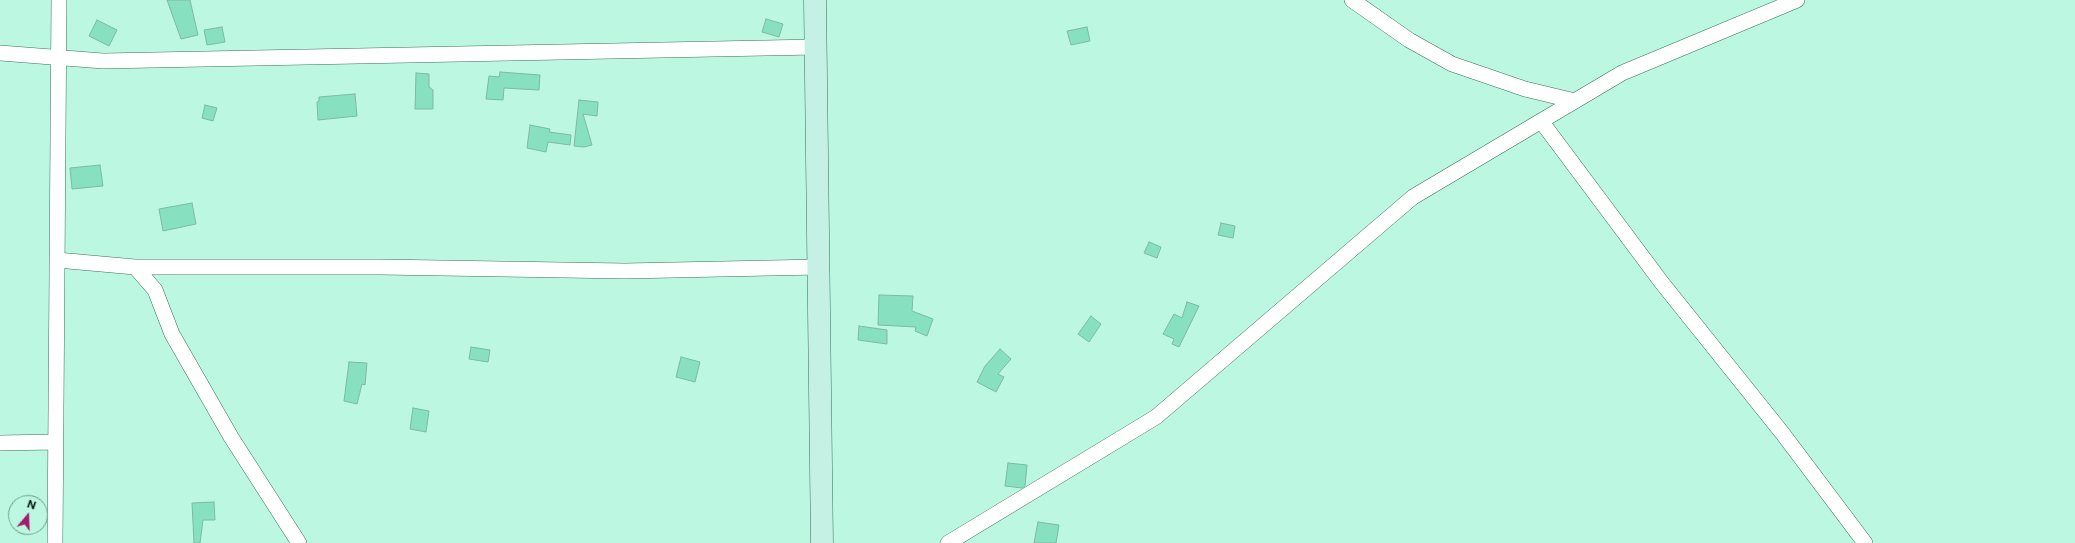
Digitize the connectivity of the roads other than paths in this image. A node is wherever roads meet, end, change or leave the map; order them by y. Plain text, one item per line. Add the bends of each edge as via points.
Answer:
1 (59, 0) edge
2 (816, 0) edge
3 (1352, 0) edge
4 (1797, 0) edge
5 (816, 47) junction
6 (0, 53) edge
7 (59, 58) junction
8 (1575, 101) junction
9 (1540, 121) junction
10 (57, 260) junction
11 (135, 267) junction
12 (819, 267) junction
13 (54, 442) junction
14 (0, 443) edge
15 (55, 543) edge
16 (299, 543) edge
17 (822, 543) edge
18 (948, 543) edge
19 (1865, 543) edge

1 - 7 street
2 - 5 street
3 - 8 street via 1409,40 1452,64 1525,90
4 - 8 street via 1622,73
5 - 7 street via 111,61
5 - 12 street
6 - 7 street
7 - 10 street
8 - 9 street
9 - 18 street via 1412,197 1156,417
9 - 19 street via 1662,283 1783,434
10 - 11 street
10 - 13 street
11 - 12 street via 380,266 625,271
11 - 16 street via 156,290 172,334 232,438
12 - 17 street
13 - 14 street
13 - 15 street

